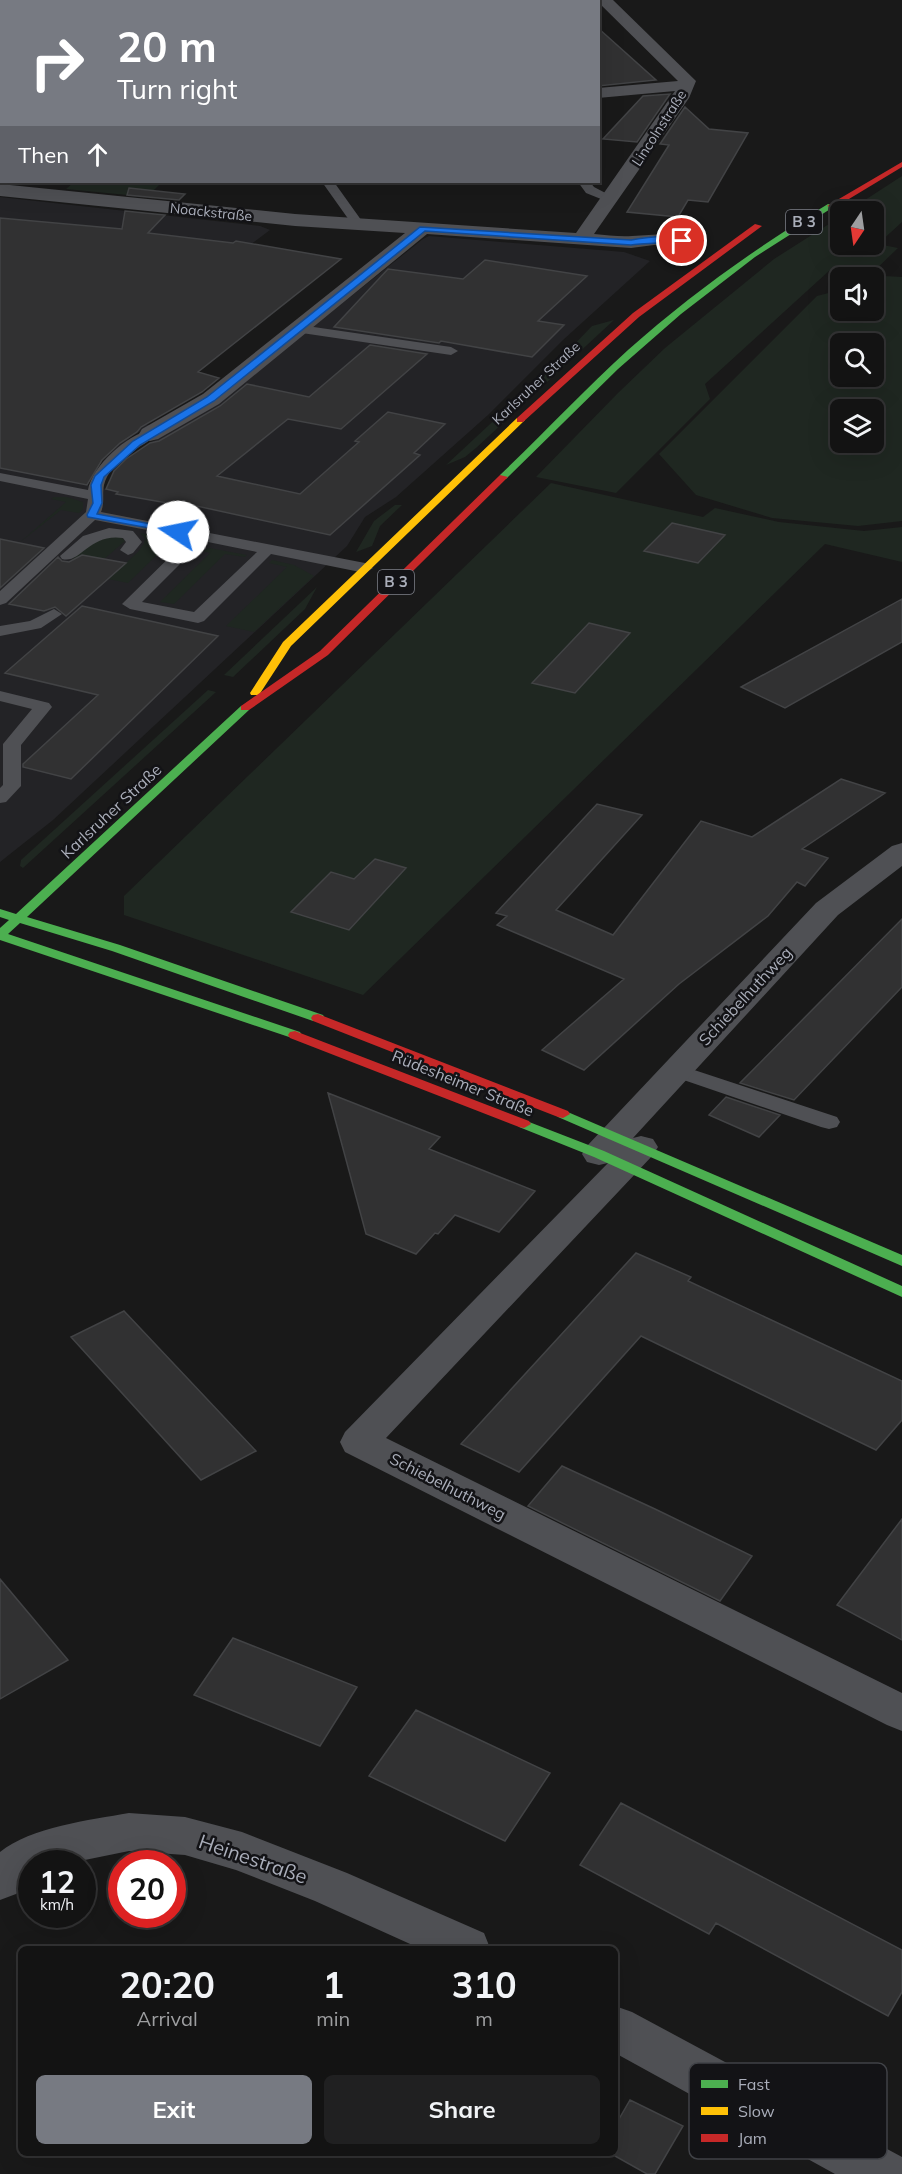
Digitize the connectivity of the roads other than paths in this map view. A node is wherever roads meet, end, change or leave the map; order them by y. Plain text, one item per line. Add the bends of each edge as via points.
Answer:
1 (604, 0) edge
2 (686, 85) junction
3 (600, 93) edge
4 (902, 164) edge
5 (329, 183) edge
6 (585, 183) edge
7 (0, 189) edge
8 (611, 199) junction
9 (773, 216) dead end
10 (358, 224) junction
11 (423, 228) junction
12 (581, 239) junction
13 (682, 241) dead end
14 (300, 329) junction
15 (451, 351) dead end
16 (150, 434) joint
17 (0, 477) edge
18 (97, 496) junction
19 (92, 515) junction
20 (200, 536) junction
21 (268, 549) junction
22 (128, 550) dead end
23 (365, 568) junction
24 (0, 600) edge
25 (54, 614) dead end
26 (0, 616) edge
27 (0, 631) edge
28 (0, 696) edge
29 (244, 709) junction
30 (0, 798) edge
31 (902, 852) edge
32 (0, 913) edge
33 (19, 918) junction
34 (0, 936) edge
35 (676, 1070) junction
36 (829, 1122) dead end
37 (620, 1150) junction
38 (902, 1261) edge
39 (902, 1292) edge
40 (902, 1713) edge
41 (0, 1880) edge
42 (463, 1946) edge
43 (618, 2030) edge
44 (689, 2068) edge
45 (856, 2159) edge
46 (884, 2174) edge

1 - 2 street, Lincolnstraße via 688,81
2 - 3 street
2 - 8 street, Lincolnstraße
4 - 29 main road, Karlsruher Straße / B 3 via 753,256 686,306 631,352 324,653
5 - 10 lane
6 - 8 lane via 590,190
7 - 10 street, Noackstraße
8 - 12 street, Lincolnstraße
9 - 23 main road, Karlsruher Straße / B 3 via 636,315
10 - 11 street, Noackstraße
11 - 12 street, Noackstraße
11 - 14 street
12 - 13 street, Noackstraße
14 - 15 lane
14 - 16 street via 211,399
16 - 18 lane via 106,468 96,485
17 - 18 lane
18 - 19 lane
19 - 20 lane
19 - 24 lane
20 - 21 lane
20 - 21 lane via 130,604 198,618
21 - 23 lane
22 - 26 lane via 134,542 128,534 93,535
23 - 29 main road, Karlsruher Straße / B 3 via 287,644
25 - 27 lane via 34,625
28 - 30 lane via 43,707 12,744 12,786
29 - 33 main road, Karlsruher Straße / B 3
31 - 35 street, Schiebelhuthweg via 826,909
32 - 33 main road, Rüdesheimer Straße
33 - 34 main road, Karlsruher Straße / B 3
33 - 37 main road, Rüdesheimer Straße via 337,1025
34 - 37 main road, Rüdesheimer Straße via 320,1043
35 - 36 lane
35 - 37 street, Schiebelhuthweg
37 - 38 main road, Rüdesheimer Straße
37 - 39 main road, Rüdesheimer Straße
37 - 40 street, Schiebelhuthweg via 359,1442
41 - 42 street, Heinestraße via 27,1857 75,1842 129,1832 185,1836 242,1852 331,1887
43 - 44 street
45 - 46 street

